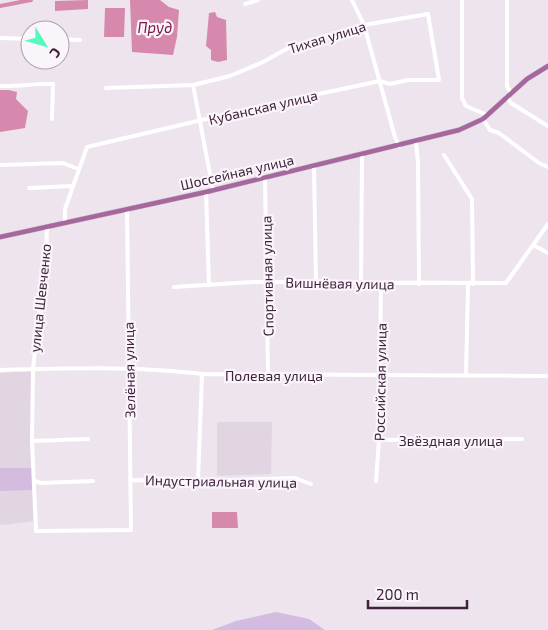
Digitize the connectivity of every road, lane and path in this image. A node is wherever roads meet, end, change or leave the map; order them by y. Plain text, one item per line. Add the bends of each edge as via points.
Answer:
1 (258, 0) edge
2 (352, 0) edge
3 (462, 0) edge
4 (508, 0) edge
5 (245, 4) dead end
6 (364, 25) junction
7 (0, 38) edge
8 (20, 39) edge
9 (70, 40) edge
10 (80, 40) dead end
11 (548, 66) edge
12 (439, 80) joint
13 (380, 81) junction
14 (193, 85) junction
15 (0, 86) edge
16 (106, 88) dead end
17 (511, 93) junction
18 (507, 97) junction
19 (485, 117) junction
20 (52, 119) dead end
21 (200, 122) junction
22 (548, 126) edge
23 (416, 142) junction
24 (399, 146) junction
25 (444, 154) dead end
26 (362, 155) junction
27 (0, 165) edge
28 (314, 166) junction
29 (548, 167) edge
30 (78, 169) junction
31 (265, 178) junction
32 (73, 186) junction
33 (29, 188) dead end
34 (213, 190) junction
35 (206, 192) junction
36 (127, 209) junction
37 (65, 222) junction
38 (548, 224) edge
39 (48, 227) junction
40 (0, 237) edge
41 (533, 245) junction
42 (548, 253) edge
43 (267, 282) junction
44 (316, 283) junction
45 (361, 283) junction
46 (381, 283) junction
47 (419, 284) junction
48 (470, 284) junction
49 (209, 285) junction
50 (174, 287) dead end
51 (32, 369) junction
52 (129, 369) junction
53 (0, 370) edge
54 (202, 374) junction
55 (268, 375) junction
56 (380, 375) junction
57 (466, 375) junction
58 (548, 376) edge
59 (522, 439) dead end
60 (88, 440) dead end
61 (379, 440) junction
62 (32, 441) junction
63 (130, 480) junction
64 (35, 481) junction
65 (198, 481) junction
66 (376, 481) dead end
67 (93, 482) dead end
68 (311, 484) dead end
69 (36, 530) joint

1 - 5 street
2 - 6 street
3 - 19 street via 462,98 466,106
4 - 17 street via 507,86
6 - 12 street, Тихая улица via 428,14
6 - 13 street
6 - 14 street, Тихая улица via 290,47 230,76
7 - 8 street
9 - 10 street
11 - 17 main road, Шоссейная улица
12 - 13 street, Кубанская улица via 408,80 390,84
13 - 21 street, Кубанская улица
13 - 24 street
14 - 16 street, Тихая улица
14 - 21 street
15 - 20 street via 53,84
17 - 18 main road, Шоссейная улица
18 - 19 main road, Шоссейная улица
18 - 22 street via 511,103
19 - 23 main road, Шоссейная улица via 459,130
19 - 29 street via 490,130
21 - 30 street, Кубанская улица via 87,147
21 - 34 street
23 - 24 main road, Шоссейная улица
23 - 47 street
24 - 26 main road, Шоссейная улица
25 - 48 street via 472,198
26 - 28 main road, Шоссейная улица
26 - 45 street
27 - 30 street via 64,163
28 - 31 main road, Шоссейная улица
28 - 44 street
30 - 32 street
31 - 34 main road, Шоссейная улица
31 - 43 street, Спортивная улица
32 - 33 street
32 - 37 street via 65,209
34 - 35 main road, Шоссейная улица
35 - 36 main road, Шоссейная улица
35 - 49 street
36 - 37 main road, Шоссейная улица
36 - 52 street, Зелёная улица
37 - 39 main road, Шоссейная улица
38 - 41 street
39 - 40 main road, Шоссейная улица
39 - 51 street, улица Шевченко
41 - 42 street
41 - 48 street, Вишнёвая улица via 506,283
43 - 44 street, Вишнёвая улица
43 - 49 street, Вишнёвая улица
43 - 55 street, Спортивная улица
44 - 45 street, Вишнёвая улица
45 - 46 street, Вишнёвая улица
46 - 47 street, Вишнёвая улица
46 - 56 street, Российская улица
47 - 48 street, Вишнёвая улица
48 - 57 street
49 - 50 street, Вишнёвая улица
51 - 52 street, Полевая улица
51 - 53 street, Полевая улица
51 - 62 street, улица Шевченко
52 - 54 street, Полевая улица
52 - 63 street, Зелёная улица
54 - 55 street, Полевая улица
54 - 65 street
55 - 56 street, Полевая улица
56 - 57 street, Полевая улица
56 - 61 street, Российская улица
57 - 58 street, Полевая улица
59 - 61 street, Звёздная улица
60 - 62 street
61 - 66 street, Российская улица
62 - 64 street, улица Шевченко
63 - 65 street, Индустриальная улица
63 - 69 street, Зелёная улица via 131,530
64 - 67 street via 42,484
64 - 69 street, улица Шевченко
65 - 68 street, Индустриальная улица via 295,478

